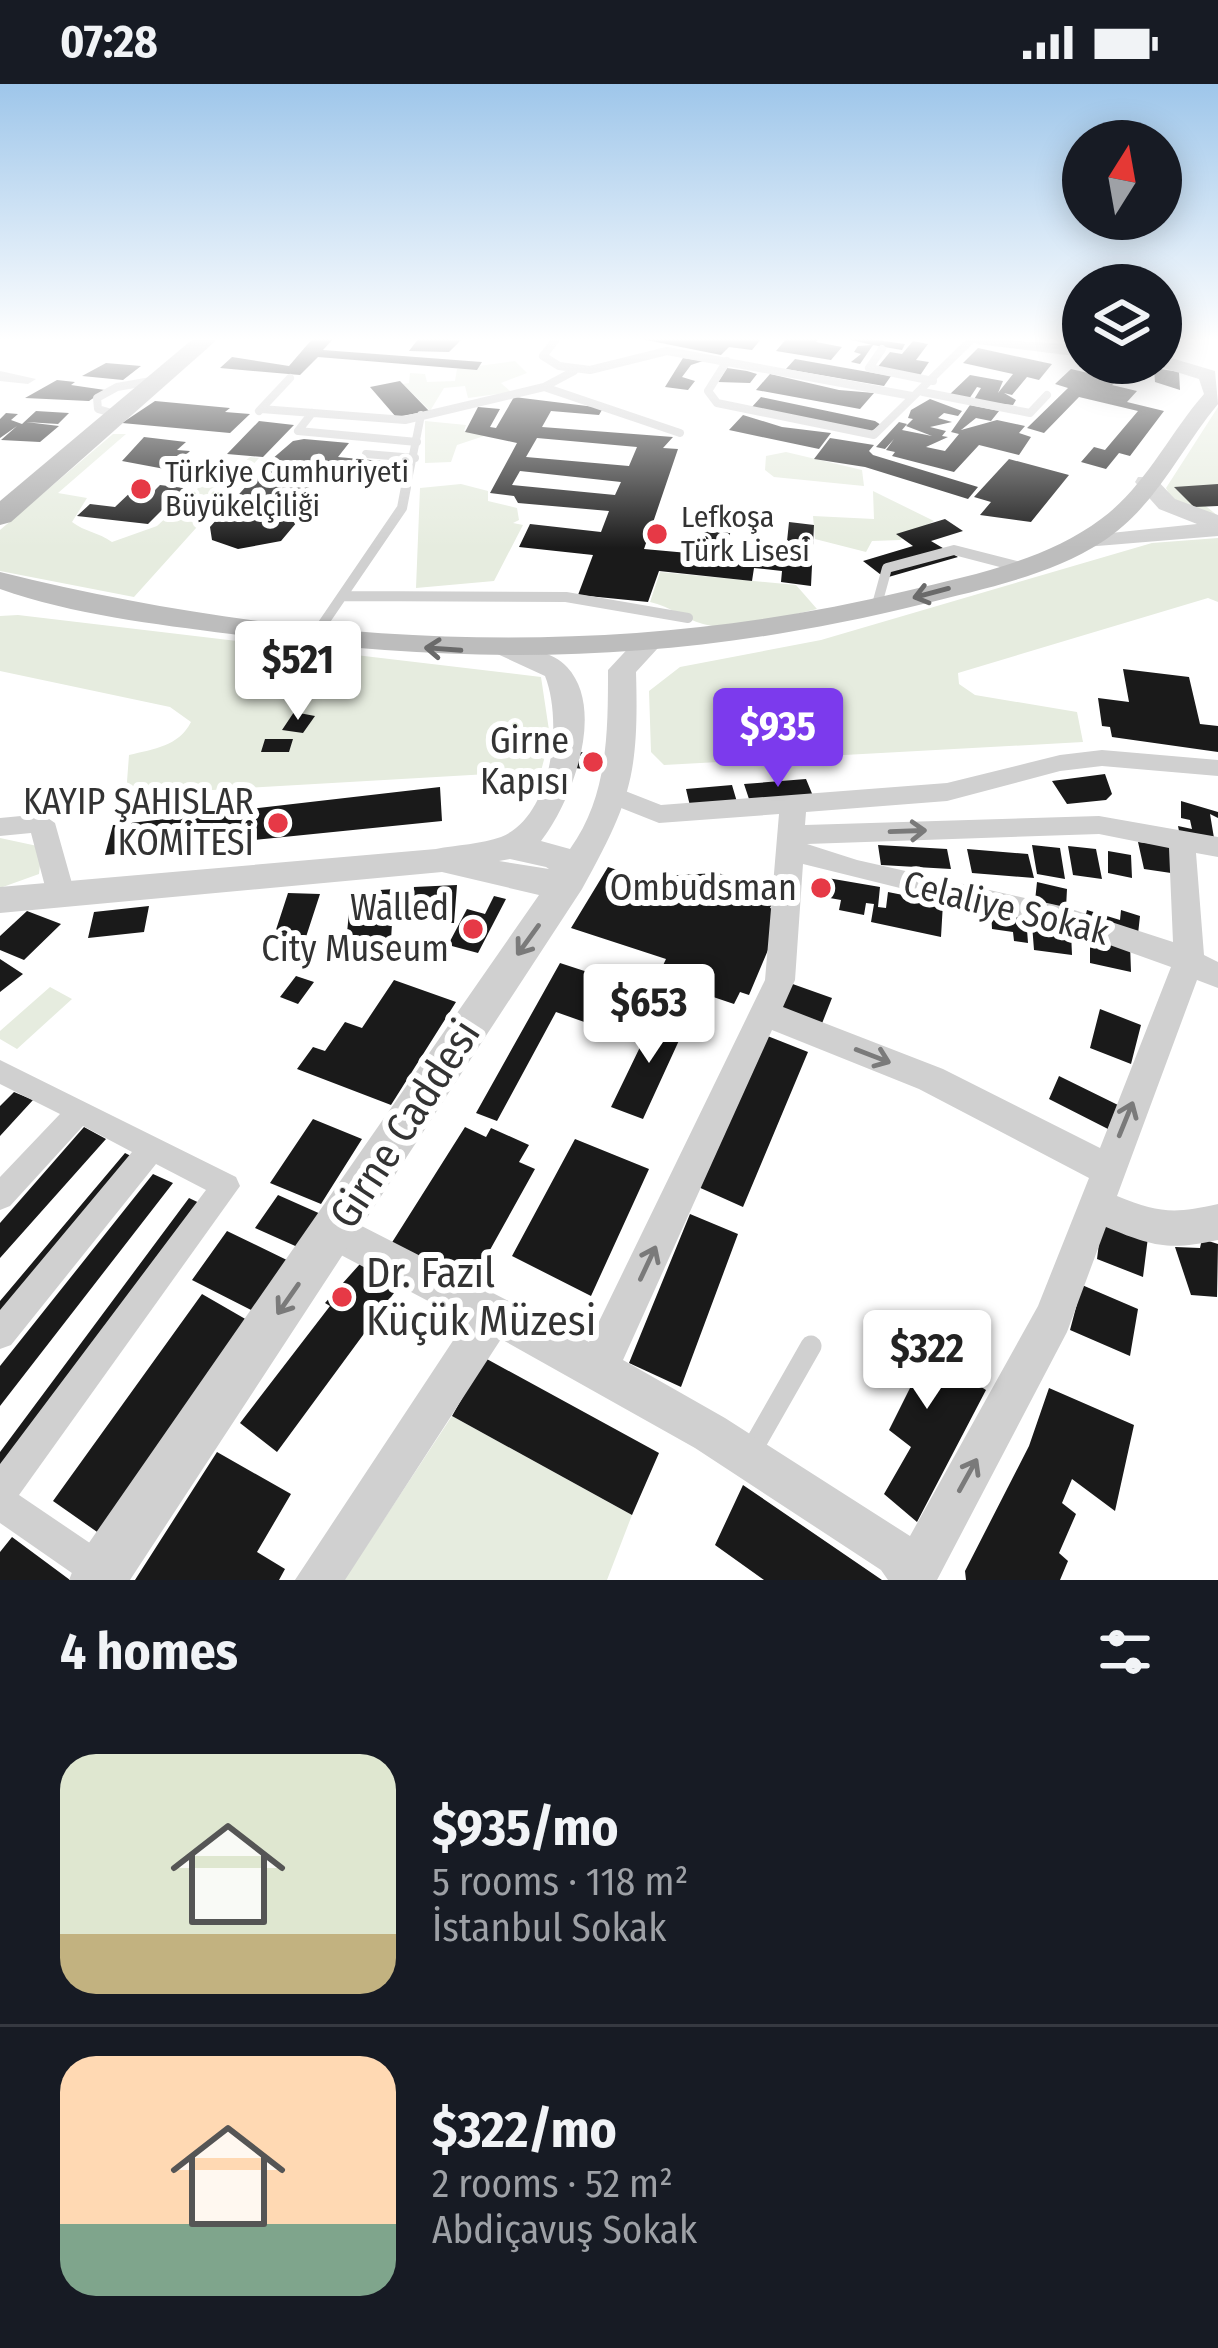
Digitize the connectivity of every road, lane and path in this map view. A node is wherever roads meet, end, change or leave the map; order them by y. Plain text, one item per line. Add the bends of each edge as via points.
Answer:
1 (126, 408) edge
2 (263, 408) edge
3 (456, 408) edge
4 (606, 408) edge
5 (740, 408) edge
6 (901, 408) edge
7 (1004, 408) edge
8 (1035, 408) edge
9 (1204, 408) edge
10 (312, 413) junction
11 (421, 416) junction
12 (680, 433) dead end
13 (417, 442) junction
14 (366, 454) dead end
15 (415, 458) junction
16 (1146, 482) junction
17 (6, 508) edge
18 (1218, 525) edge
19 (1082, 543) junction
20 (0, 580) edge
21 (343, 596) junction
22 (0, 598) edge
23 (127, 609) junction
24 (688, 618) dead end
25 (314, 637) junction
26 (644, 648) junction
27 (507, 652) junction
28 (1218, 768) edge
29 (615, 796) junction
30 (0, 827) edge
31 (791, 830) junction
32 (1200, 843) edge
33 (510, 847) junction
34 (436, 861) junction
35 (572, 876) junction
36 (61, 894) junction
37 (8, 904) edge
38 (1203, 969) edge
39 (764, 1013) junction
40 (3, 1076) edge
41 (79, 1112) junction
42 (151, 1149) junction
43 (1100, 1186) junction
44 (0, 1197) edge
45 (1218, 1222) edge
46 (335, 1232) junction
47 (492, 1317) junction
48 (0, 1334) edge
49 (811, 1346) dead end
50 (598, 1368) junction
51 (748, 1457) junction
52 (0, 1492) edge
53 (0, 1502) edge
54 (99, 1576) edge
55 (912, 1579) edge
56 (318, 1580) edge

1 - 17 main road
2 - 10 lane
3 - 11 lane
4 - 12 lane
5 - 6 lane via 874,435
7 - 8 lane
9 - 16 main road
10 - 11 lane
10 - 13 lane via 298,430
11 - 13 lane
13 - 15 lane
14 - 15 lane
15 - 21 lane via 402,508
16 - 18 street via 1188,516
16 - 19 main road via 1124,513
18 - 19 street
19 - 26 main road via 876,608 750,636
20 - 23 main road
21 - 24 lane via 518,597 660,607
21 - 25 lane
22 - 23 main road
23 - 25 main road
27 -> 25 main road
26 - 27 main road
26 - 29 street, Girne Caddesi via 625,663 618,686 623,752
27 - 33 street via 557,672 568,707 551,802 538,830
28 - 31 street via 1102,758 1060,763
29 - 31 street via 658,814
29 - 35 street, Girne Caddesi
30 - 36 street via 42,824
31 -> 32 street via 1099,825
31 - 38 street, Celaliye Sokak via 827,865 968,893 1163,948
31 - 39 street via 780,980
32 - 38 street
33 - 34 street
33 - 35 street via 557,857
34 - 35 street via 542,884
34 - 36 street
35 -> 46 street, Girne Caddesi
36 - 37 street
43 -> 38 street
39 -> 43 street via 931,1078
50 -> 39 street
40 - 41 street
41 - 42 street
41 - 44 street
42 - 48 street
42 - 52 street via 226,1186
43 - 45 street via 1152,1228
55 -> 43 street via 1053,1318
46 - 47 street
46 -> 54 street, Girne Caddesi
47 - 50 street
47 - 56 street
49 - 51 lane
50 - 51 street
51 - 55 street via 896,1554
53 - 54 street

